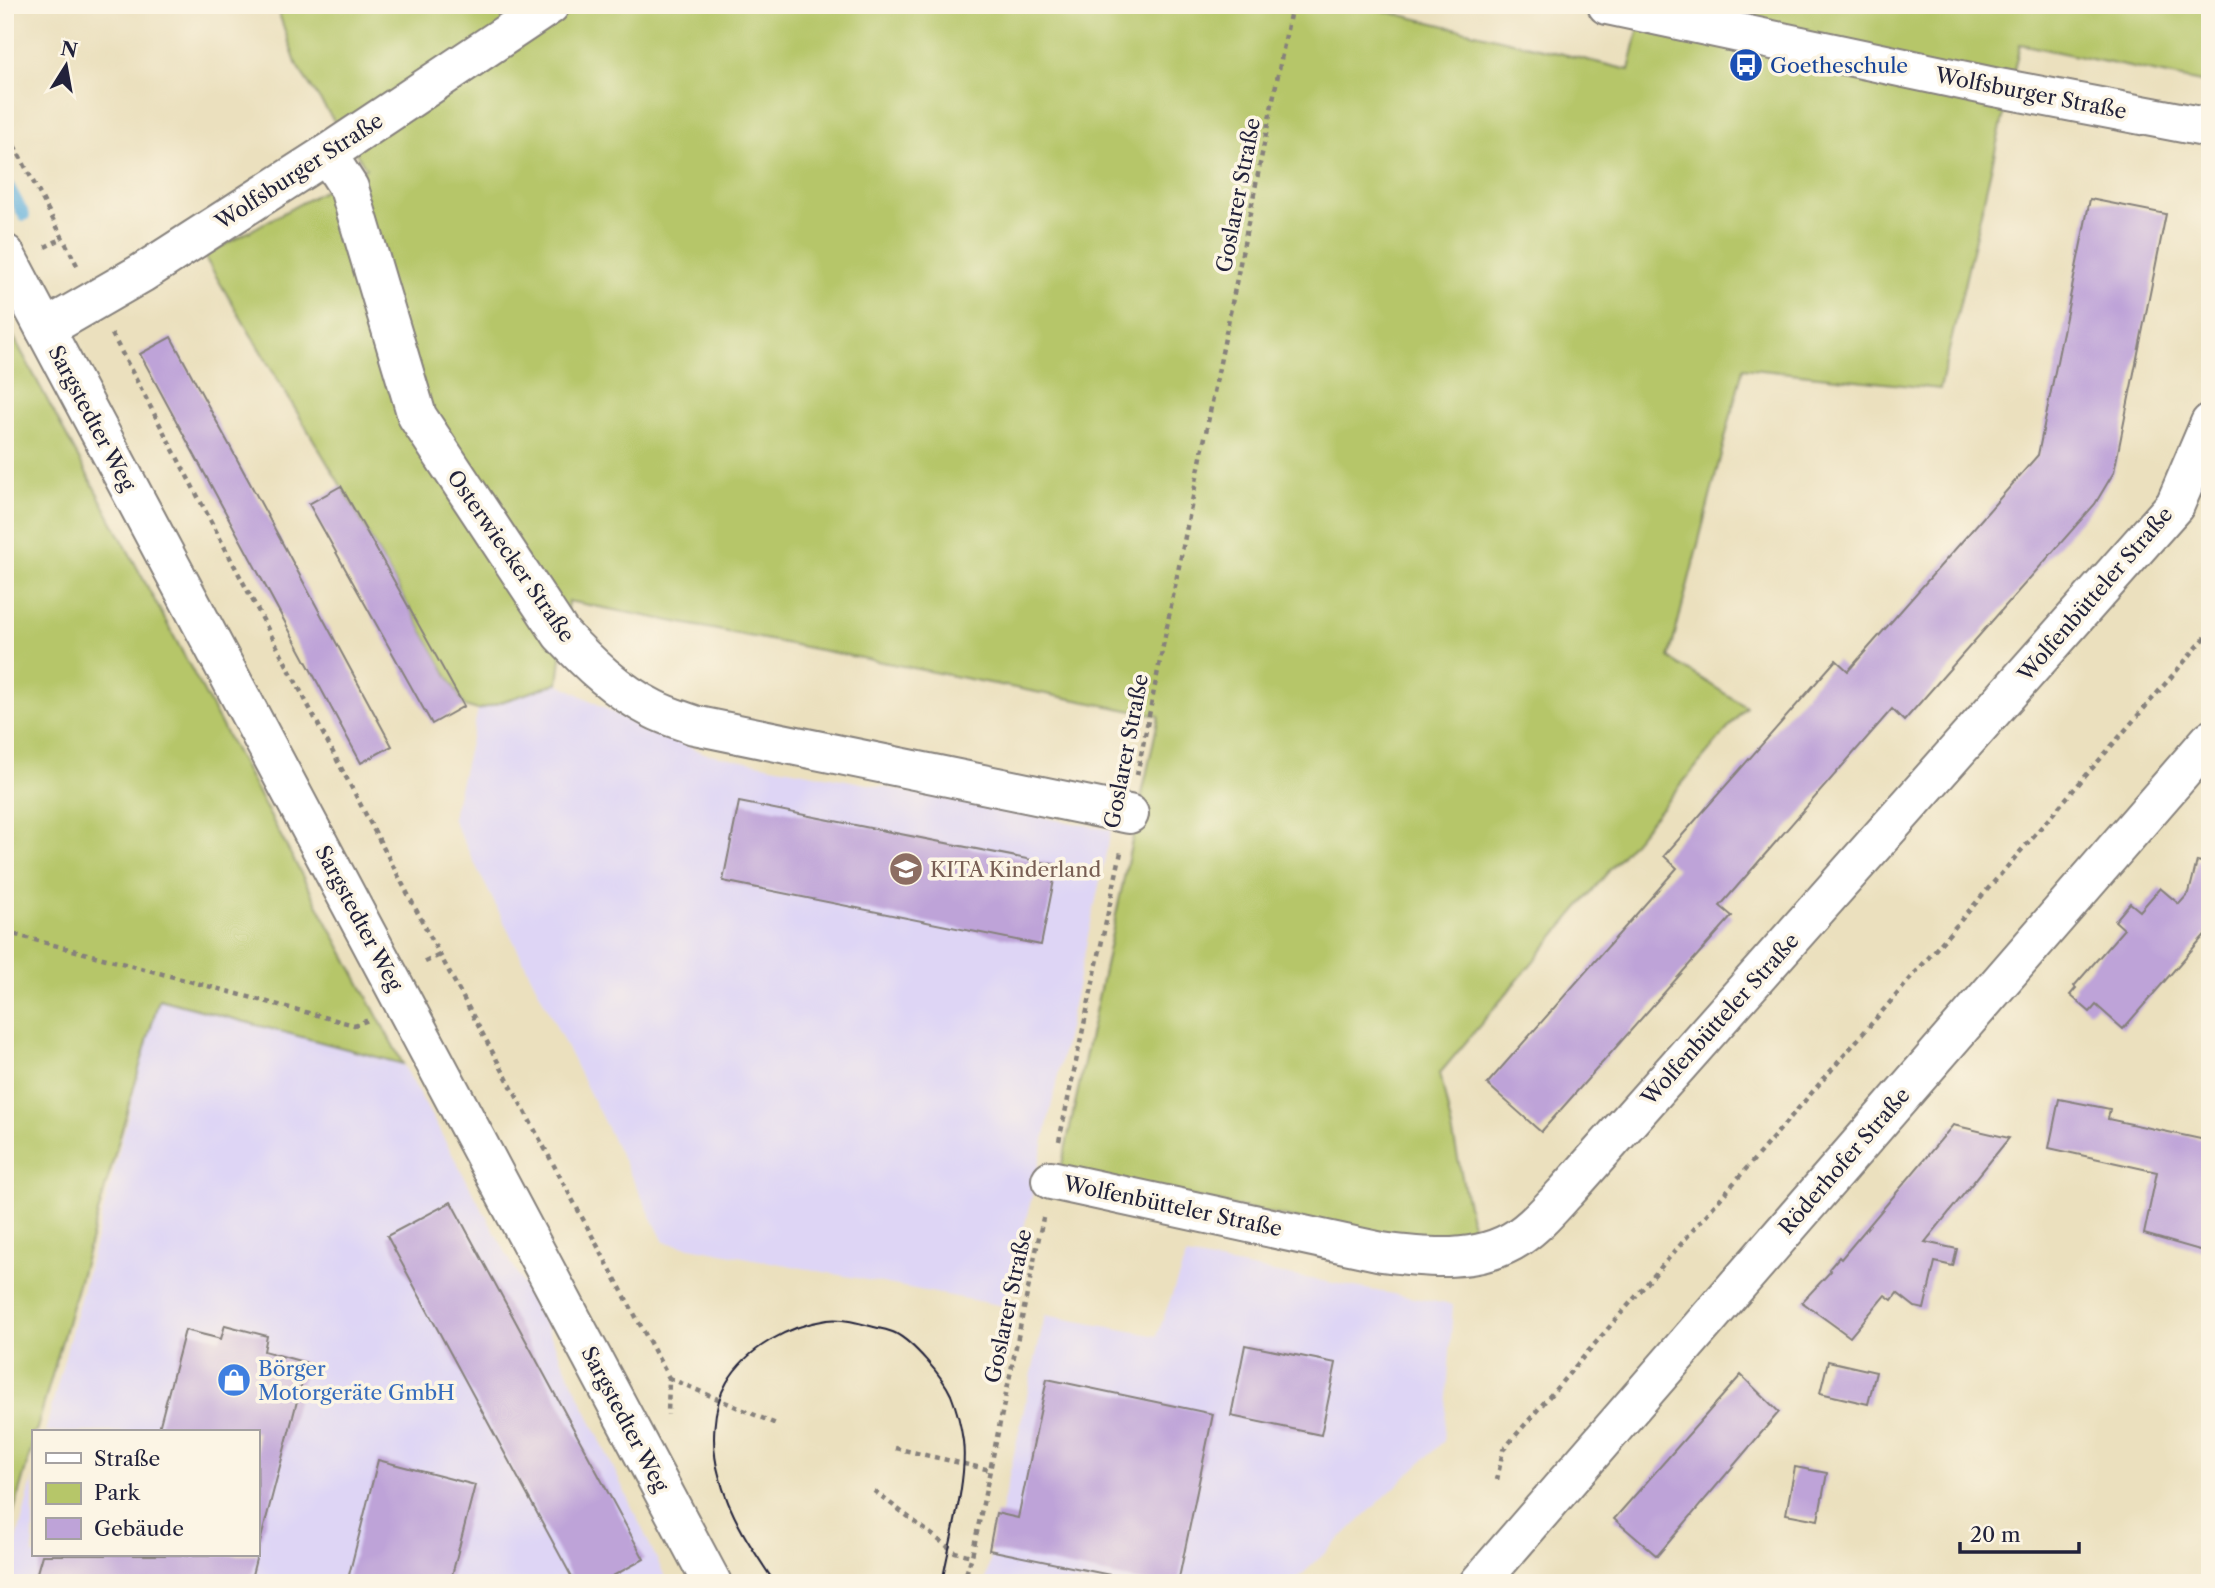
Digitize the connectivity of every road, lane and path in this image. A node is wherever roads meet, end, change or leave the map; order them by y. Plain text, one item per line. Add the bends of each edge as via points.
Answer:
1 (550, 5) edge
2 (1292, 5) edge
3 (1607, 5) edge
4 (5, 128) edge
5 (2210, 128) edge
6 (327, 154) junction
7 (5, 254) edge
8 (95, 302) junction
9 (45, 329) junction
10 (2210, 423) edge
11 (2210, 632) edge
12 (2210, 740) edge
13 (1129, 814) junction
14 (5, 932) edge
15 (406, 1006) junction
16 (1051, 1180) junction
17 (669, 1378) junction
18 (776, 1424) dead end
19 (895, 1448) dead end
20 (646, 1460) junction
21 (990, 1470) junction
22 (1497, 1480) dead end
23 (874, 1491) dead end
24 (972, 1556) junction
25 (1962, 1574) dead end
26 (712, 1583) edge
27 (962, 1583) edge
28 (1479, 1583) edge
29 (1960, 1583) edge

1 - 6 street, Wolfsburger Straße
2 - 13 path, Goslarer Straße
3 - 5 street, Wolfsburger Straße
4 - 8 path
6 - 8 street, Wolfsburger Straße
6 - 13 street, Osterwiecker Straße via 349,188 417,416 561,634 619,688 654,710 694,725
7 - 9 street, Sargstedter Weg
8 - 9 street, Wolfsburger Straße
8 - 17 path
9 - 15 street, Sargstedter Weg
10 - 16 street, Wolfenbütteler Straße via 2175,505 1566,1192 1518,1238 1485,1251 1424,1258
11 - 22 path via 1503,1450
12 - 28 street, Röderhofer Straße
13 - 16 path, Goslarer Straße
14 - 15 path via 354,1025
15 - 20 street, Sargstedter Weg
16 - 21 path, Goslarer Straße
17 - 18 path
17 - 20 path via 663,1451
19 - 21 path
20 - 26 street, Sargstedter Weg
21 - 24 path, Goslarer Straße
23 - 24 path via 956,1552
24 - 27 path, Goslarer Straße
25 - 29 path

